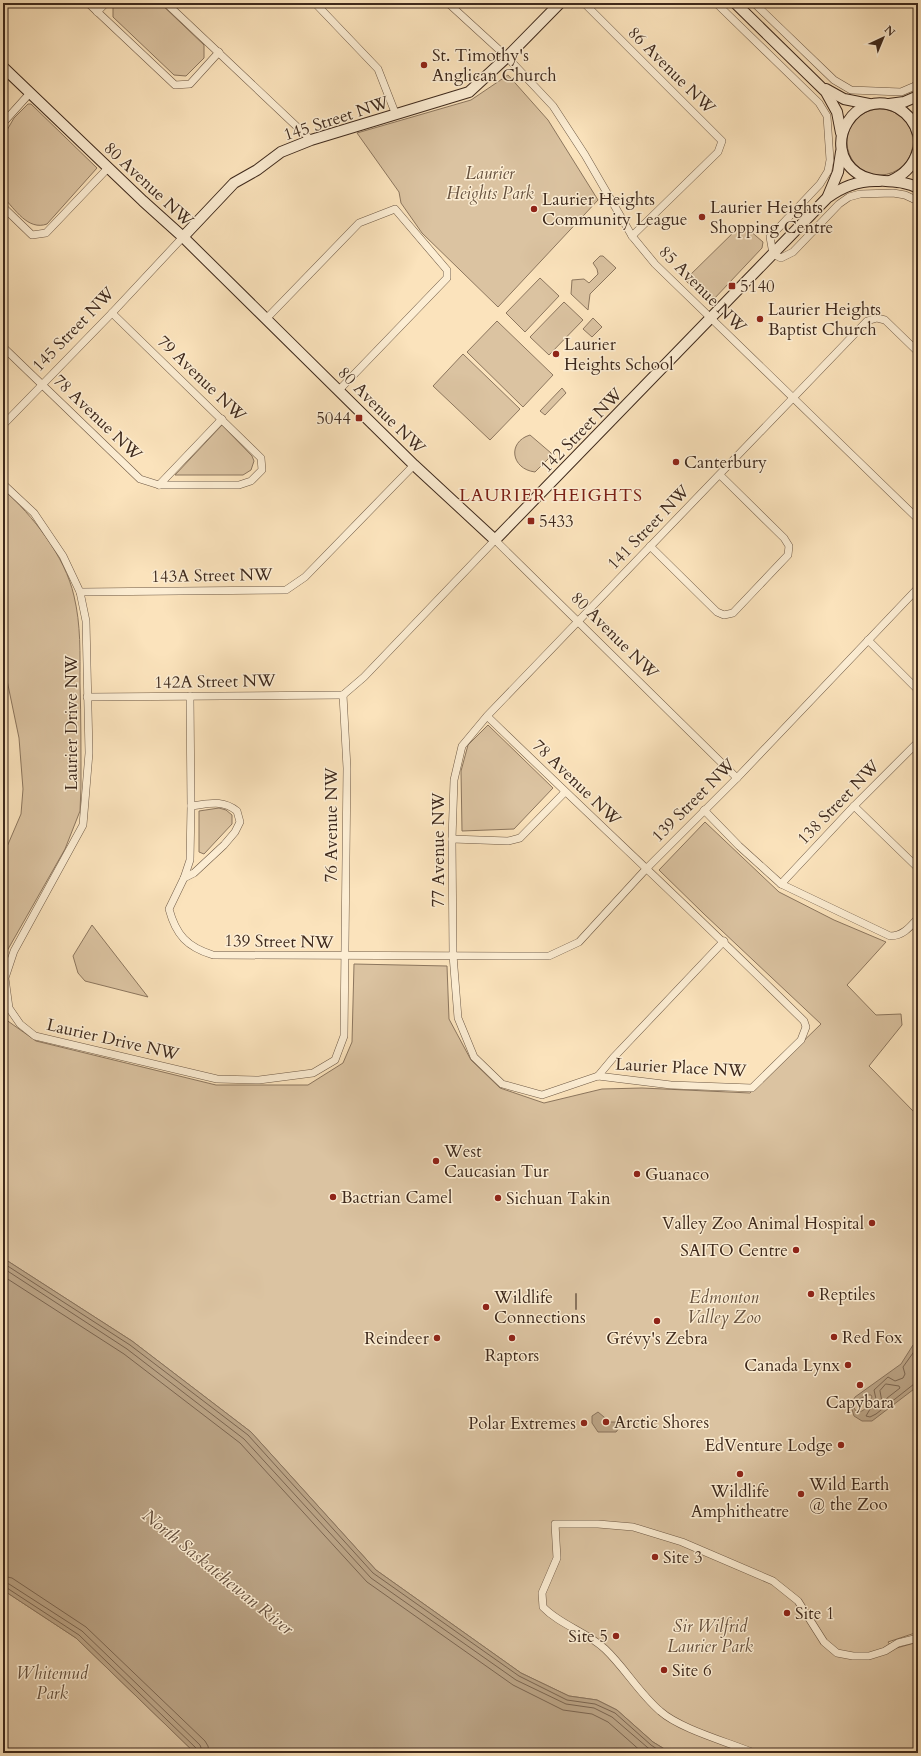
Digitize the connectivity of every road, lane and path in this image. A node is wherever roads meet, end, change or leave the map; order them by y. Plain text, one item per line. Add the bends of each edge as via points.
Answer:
1 (88, 3) edge
2 (106, 3) edge
3 (166, 3) edge
4 (315, 3) edge
5 (448, 3) edge
6 (560, 3) edge
7 (584, 3) edge
8 (716, 3) edge
9 (735, 3) edge
10 (754, 3) edge
11 (97, 12) junction
12 (218, 52) junction
13 (507, 57) junction
14 (3, 67) edge
15 (816, 81) junction
16 (918, 82) edge
17 (806, 91) junction
18 (30, 93) junction
19 (918, 96) edge
20 (871, 104) junction
21 (883, 104) junction
22 (396, 115) junction
23 (3, 123) edge
24 (918, 134) edge
25 (311, 140) junction
26 (841, 140) junction
27 (918, 150) edge
28 (841, 151) junction
29 (108, 168) junction
30 (879, 181) junction
31 (890, 181) junction
32 (918, 188) edge
33 (827, 198) junction
34 (918, 201) edge
35 (3, 207) edge
36 (632, 236) junction
37 (183, 237) junction
38 (773, 254) junction
39 (112, 313) junction
40 (267, 318) junction
41 (710, 318) junction
42 (3, 347) edge
43 (918, 352) edge
44 (43, 385) junction
45 (339, 390) junction
46 (793, 398) junction
47 (222, 419) junction
48 (3, 425) edge
49 (414, 465) junction
50 (262, 470) joint
51 (720, 475) junction
52 (3, 484) edge
53 (159, 484) junction
54 (918, 519) edge
55 (495, 540) junction
56 (650, 546) junction
57 (918, 588) edge
58 (80, 592) junction
59 (578, 620) junction
60 (868, 640) junction
61 (918, 690) edge
62 (343, 694) junction
63 (190, 696) junction
64 (87, 697) junction
65 (487, 716) junction
66 (918, 742) edge
67 (462, 746) joint
68 (736, 778) junction
69 (565, 792) junction
70 (191, 806) junction
71 (854, 806) junction
72 (704, 810) junction
73 (452, 839) junction
74 (918, 868) edge
75 (646, 869) junction
76 (184, 878) junction
77 (781, 884) junction
78 (918, 918) edge
79 (724, 941) junction
80 (453, 955) junction
81 (345, 956) junction
82 (598, 1076) junction
83 (918, 1638) edge
84 (754, 1753) edge

1 - 11 street
2 - 11 street
3 - 12 street
4 - 22 street via 378,68
5 - 13 street, 85 Avenue NW
6 - 13 street, 145 Street NW
7 - 36 street, 86 Avenue NW via 722,141 718,152
8 - 17 street
9 - 15 street
10 - 16 street via 834,80 851,90 901,92
11 - 12 street via 175,85 190,84
12 - 25 street
13 - 22 street, 145 Street NW via 469,92
13 - 36 street, 85 Avenue NW via 553,106
14 - 18 street, 80 Avenue NW
15 - 17 street
15 - 20 street via 844,99
15 - 26 street via 834,105
17 - 38 street via 820,104 827,116 830,160 828,171 820,184 770,237
18 - 23 street
18 - 29 street, 80 Avenue NW
19 - 21 street via 904,102
20 - 21 street
20 - 26 street via 850,118
21 - 24 street via 896,107 906,114
22 - 25 street, 145 Street NW
25 - 37 street, 145 Street NW via 281,152 234,183
26 - 28 street, 142 Street NW
27 - 31 street via 908,169
28 - 30 street via 845,161 856,173
28 - 33 street, 142 Street NW via 838,172
29 - 35 street via 46,233 32,234
29 - 37 street, 80 Avenue NW
30 - 31 street
30 - 33 street, 142 Street NW via 851,184
31 - 32 street via 903,182
33 - 38 street, 142 Street NW
34 - 38 street via 893,193 854,195 839,204 793,252 781,258
36 - 41 street, 85 Avenue NW via 655,264
37 - 39 street, 145 Street NW
37 - 40 street, 80 Avenue NW
38 - 41 street, 142 Street NW
39 - 44 street, 145 Street NW
39 - 47 street, 79 Avenue NW
40 - 45 street, 80 Avenue NW
40 - 45 street via 360,223 394,209 447,270 447,278
41 - 46 street, 85 Avenue NW
41 - 55 street, 142 Street NW
42 - 44 street, 78 Avenue NW
43 - 46 street, 141 Street NW via 885,320 877,318 867,322
44 - 48 street, 145 Street NW
44 - 53 street, 78 Avenue NW via 140,479
45 - 49 street, 80 Avenue NW
46 - 51 street, 141 Street NW
46 - 54 street, 85 Avenue NW
47 - 50 street, 79 Avenue NW via 261,458
47 - 53 street
49 - 55 street, 80 Avenue NW
49 - 58 street, 143A Street NW via 305,577 286,590
50 - 53 street, 78 Avenue NW via 251,481 239,485
51 - 56 street, 141 Street NW
51 - 56 street via 789,546 788,555 733,613 724,615 717,612
52 - 58 street, Laurier Drive NW via 34,513 63,556
55 - 59 street, 80 Avenue NW
55 - 62 street, 142 Street NW via 364,677
56 - 59 street, 141 Street NW
57 - 60 street, 139 Street NW
58 - 64 street, Laurier Drive NW via 86,621
59 - 65 street, 141 Street NW
59 - 68 street, 80 Avenue NW
60 - 61 street
60 - 68 street, 139 Street NW
62 - 63 street, 142A Street NW
62 - 81 street, 76 Avenue NW via 347,768
63 - 64 street, 142A Street NW
63 - 70 street
64 - 81 street, Laurier Drive NW via 89,752 83,825 14,951 5,978 9,1008 20,1024 35,1036 218,1079 259,1080 313,1073 335,1060 344,1036
65 - 67 street, 141 Street NW
65 - 69 street, 78 Avenue NW
66 - 71 street, 138 Street NW
67 - 73 street, 77 Avenue NW via 454,780
68 - 72 street, 139 Street NW
69 - 73 street via 520,838 508,841
69 - 75 street, 78 Avenue NW
70 - 76 street via 190,860
70 - 76 street via 229,804 237,811 240,822 224,845 194,873
71 - 74 street
71 - 77 street, 138 Street NW
72 - 75 street, 139 Street NW
72 - 77 street
73 - 80 street, 77 Avenue NW
75 - 79 street, Laurier Place NW
75 - 80 street, 139 Street NW via 579,942 549,956
76 - 81 street, 139 Street NW via 169,909 174,925 184,939 198,950 213,955
77 - 78 street via 890,936 904,932
79 - 82 street, Laurier Place NW
79 - 82 street, Laurier Place NW via 804,1021 806,1028 801,1040 752,1088 671,1085
80 - 81 street
80 - 82 street, Laurier Place NW via 458,1018 474,1057 502,1084 542,1095
83 - 84 street via 898,1643 869,1656 837,1653 824,1642 798,1601 772,1581 682,1542 633,1527 555,1524 558,1558 542,1593 543,1607 552,1617 576,1629 605,1649 661,1712 675,1721

